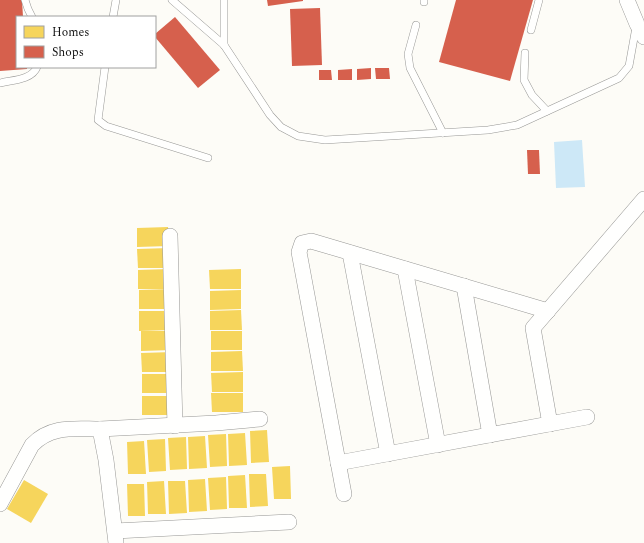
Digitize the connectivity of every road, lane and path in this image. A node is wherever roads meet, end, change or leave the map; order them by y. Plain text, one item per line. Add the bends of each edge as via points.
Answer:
1 (25, 0) edge
2 (116, 0) edge
3 (172, 0) edge
4 (224, 0) edge
5 (539, 0) edge
6 (627, 0) edge
7 (32, 16) edge
8 (113, 16) edge
9 (416, 25) dead end
10 (531, 30) dead end
11 (640, 31) edge
12 (224, 45) junction
13 (525, 52) dead end
14 (36, 68) edge
15 (105, 68) edge
16 (0, 83) edge
17 (547, 111) junction
18 (443, 133) junction
19 (208, 158) dead end
20 (644, 199) edge
21 (170, 236) dead end
22 (350, 253) junction
23 (405, 269) junction
24 (464, 286) junction
25 (548, 310) junction
26 (588, 417) dead end
27 (260, 419) dead end
28 (550, 424) junction
29 (175, 426) junction
30 (100, 429) junction
31 (490, 435) junction
32 (438, 445) junction
33 (388, 454) junction
34 (338, 463) junction
35 (344, 494) dead end
36 (0, 504) edge
37 (289, 522) dead end
38 (116, 537) edge

1 - 7 lane
2 - 8 lane
3 - 12 lane
4 - 12 lane
5 - 10 lane
6 - 11 street
9 - 18 lane via 408,54 410,68
11 - 17 lane via 629,66 619,78
12 - 18 lane via 270,115 281,127 298,136 325,140
13 - 17 lane via 524,80 532,95
14 - 16 lane via 28,76
15 - 19 lane via 98,120 106,126
17 - 18 lane via 517,125
20 - 25 street
21 - 29 street
22 - 23 street
22 - 33 street
22 - 34 street via 311,242 302,243 299,252
23 - 24 street
23 - 32 street
24 - 25 street
24 - 31 street
25 - 28 street via 533,328
26 - 28 street
27 - 29 street
28 - 31 street
29 - 30 street
30 - 36 street via 59,429 39,437 32,445
30 - 38 street
31 - 32 street
32 - 33 street
33 - 34 street
34 - 35 street
37 - 38 street

